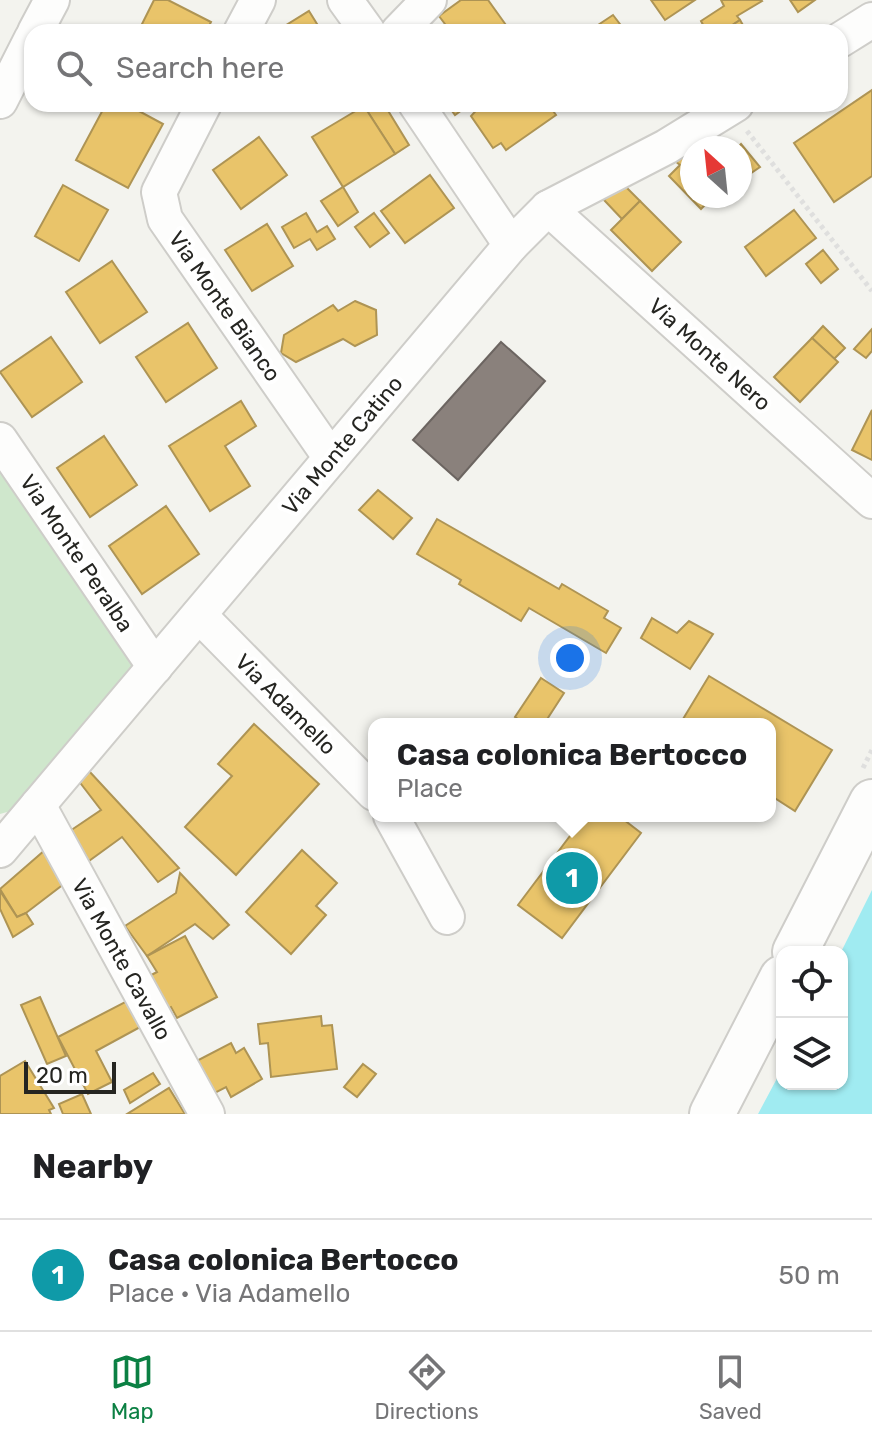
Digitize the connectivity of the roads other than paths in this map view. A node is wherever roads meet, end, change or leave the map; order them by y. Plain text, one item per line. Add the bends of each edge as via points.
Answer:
1 (52, 0) edge
2 (258, 0) edge
3 (345, 0) edge
4 (429, 0) edge
5 (872, 20) edge
6 (39, 24) edge
7 (245, 24) edge
8 (362, 24) edge
9 (406, 24) edge
10 (848, 35) edge
11 (24, 54) edge
12 (0, 101) edge
13 (200, 112) edge
14 (421, 112) edge
15 (722, 112) edge
16 (548, 208) junction
17 (511, 245) junction
18 (0, 440) edge
19 (331, 458) junction
20 (872, 501) edge
21 (199, 615) junction
22 (155, 667) junction
23 (368, 787) edge
24 (872, 802) edge
25 (38, 805) junction
26 (394, 822) edge
27 (0, 850) edge
28 (447, 917) dead end
29 (798, 946) edge
30 (776, 990) edge
31 (207, 1114) edge
32 (712, 1114) edge

1 - 6 street
2 - 7 street
3 - 8 street
4 - 9 street
5 - 10 street
11 - 12 street
13 - 19 street, Via Monte Bianco via 159,192 165,219
14 - 17 street
15 - 16 street, Via Monte Catino
16 - 17 street, Via Monte Catino
16 - 20 street, Via Monte Nero
17 - 19 street, Via Monte Catino
18 - 22 street, Via Monte Peralba
19 - 21 street, Via Monte Catino
21 - 22 street, Via Monte Catino
21 - 23 street, Via Adamello
22 - 25 street, Via Monte Catino
24 - 29 main road
25 - 27 street, Via Monte Catino
25 - 31 street, Via Monte Cavallo
26 - 28 street
30 - 32 main road

